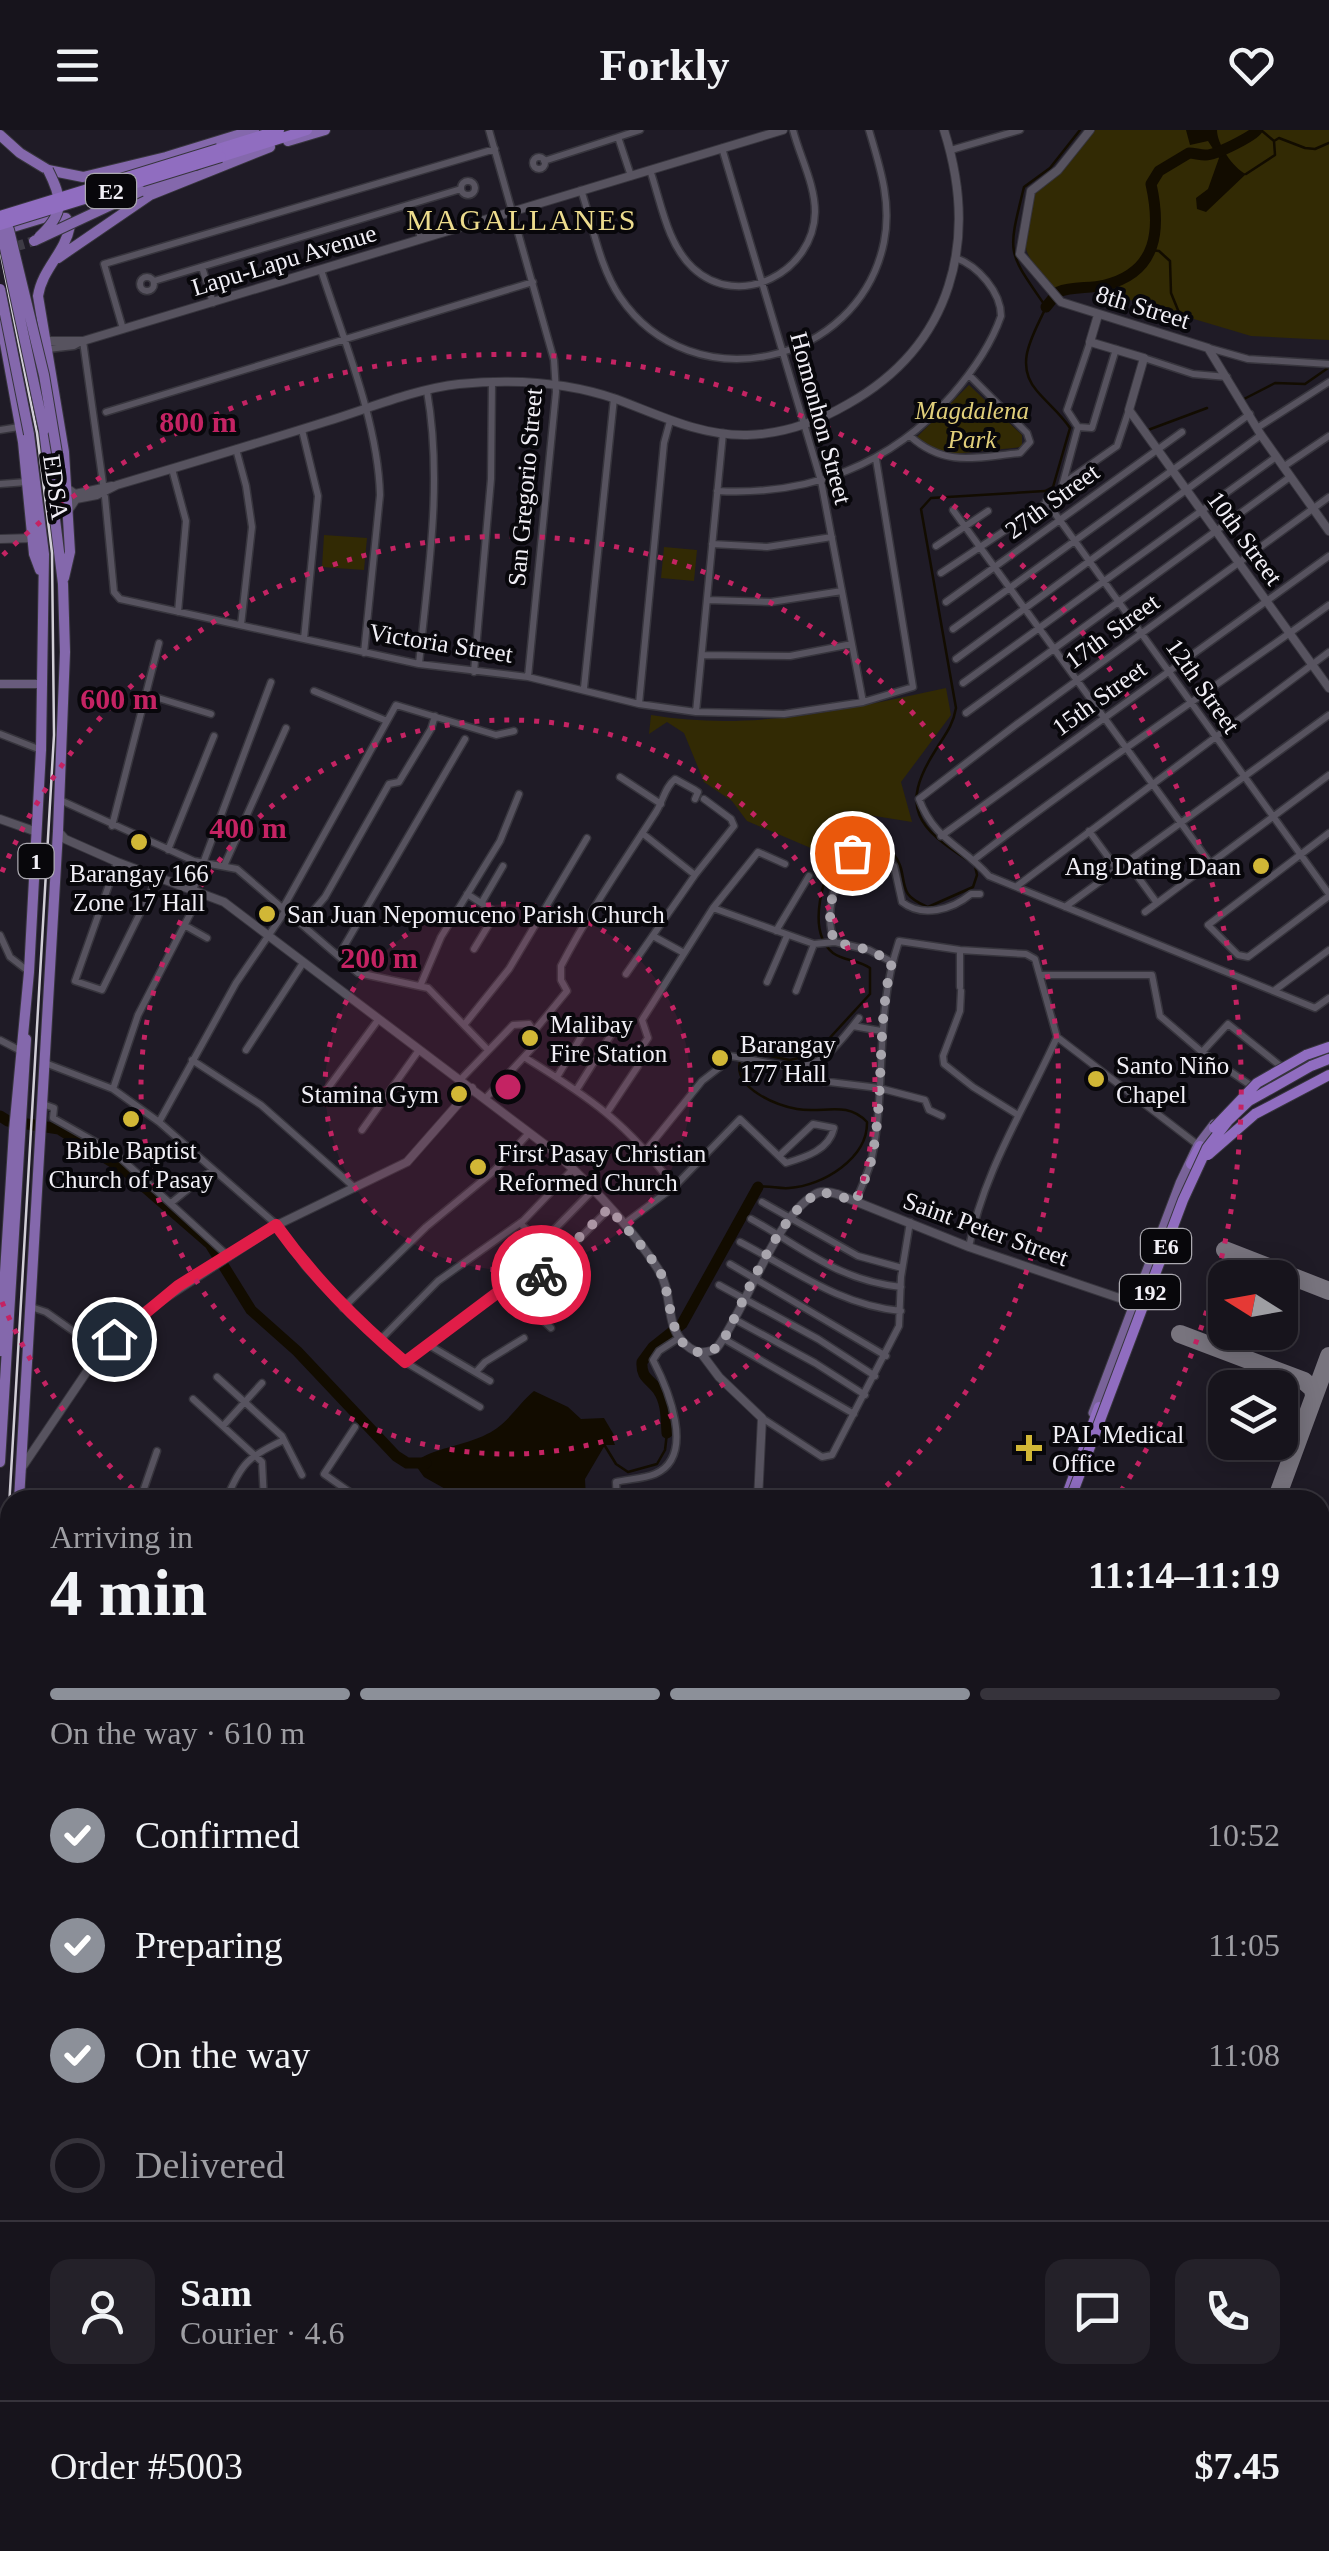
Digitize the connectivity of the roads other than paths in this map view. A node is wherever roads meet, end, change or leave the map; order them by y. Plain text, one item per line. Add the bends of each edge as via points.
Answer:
1 (254, 130) edge
2 (277, 130) edge
3 (306, 130) edge
4 (325, 130) edge
5 (489, 130) edge
6 (640, 130) edge
7 (783, 130) edge
8 (794, 130) edge
9 (869, 130) edge
10 (944, 130) edge
11 (1020, 130) edge
12 (1090, 130) edge
13 (0, 136) edge
14 (618, 137) junction
15 (270, 147) junction
16 (722, 148) junction
17 (495, 149) junction
18 (950, 150) junction
19 (544, 161) dead end
20 (48, 170) junction
21 (650, 170) junction
22 (631, 176) junction
23 (102, 182) junction
24 (461, 190) dead end
25 (581, 190) junction
26 (410, 205) junction
27 (512, 211) junction
28 (0, 214) edge
29 (46, 217) junction
30 (112, 220) junction
31 (0, 228) edge
32 (421, 238) junction
33 (57, 258) junction
34 (956, 258) junction
35 (202, 268) junction
36 (321, 270) junction
37 (154, 282) dead end
38 (533, 282) junction
39 (763, 283) junction
40 (0, 289) edge
41 (213, 303) junction
42 (1098, 315) junction
43 (0, 318) edge
44 (123, 329) junction
45 (343, 340) junction
46 (83, 341) junction
47 (1090, 342) junction
48 (46, 346) junction
49 (1208, 348) junction
50 (1116, 349) junction
51 (783, 353) junction
52 (1144, 358) junction
53 (1329, 364) edge
54 (5, 374) edge
55 (969, 375) junction
56 (1227, 378) junction
57 (1329, 382) edge
58 (492, 383) junction
59 (556, 384) junction
60 (427, 391) junction
61 (614, 398) junction
62 (365, 410) junction
63 (1130, 410) junction
64 (106, 412) dead end
65 (1250, 414) junction
66 (670, 421) junction
67 (807, 424) junction
68 (1078, 427) junction
69 (0, 430) edge
70 (302, 430) junction
71 (25, 431) junction
72 (1259, 431) junction
73 (1182, 432) dead end
74 (723, 433) junction
75 (910, 436) junction
76 (1329, 436) edge
77 (236, 449) junction
78 (1158, 450) junction
79 (1276, 457) junction
80 (876, 458) junction
81 (1283, 467) junction
82 (172, 469) junction
83 (1172, 470) junction
84 (1290, 477) junction
85 (822, 481) junction
86 (1066, 481) junction
87 (28, 482) junction
88 (0, 484) edge
89 (64, 486) junction
90 (1186, 490) junction
91 (717, 491) junction
92 (104, 492) junction
93 (1329, 498) edge
94 (1046, 501) junction
95 (1313, 508) junction
96 (953, 510) dead end
97 (1201, 510) junction
98 (988, 511) dead end
99 (67, 513) junction
100 (1060, 520) junction
101 (965, 526) junction
102 (1216, 531) junction
103 (1329, 531) edge
104 (832, 537) junction
105 (34, 538) junction
106 (0, 539) edge
107 (1074, 540) junction
108 (712, 544) junction
109 (936, 546) dead end
110 (979, 546) junction
111 (64, 553) junction
112 (1329, 556) edge
113 (1089, 560) junction
114 (1239, 563) junction
115 (994, 567) junction
116 (941, 572) dead end
117 (43, 581) junction
118 (1104, 581) junction
119 (1009, 587) junction
120 (842, 591) junction
121 (707, 600) junction
122 (946, 602) dead end
123 (1119, 602) junction
124 (1267, 602) junction
125 (1329, 605) edge
126 (1024, 608) junction
127 (178, 612) junction
128 (242, 626) junction
129 (1038, 628) junction
130 (952, 629) dead end
131 (1290, 633) junction
132 (1142, 634) junction
133 (304, 639) junction
134 (159, 643) dead end
135 (852, 644) junction
136 (1053, 649) junction
137 (1329, 652) edge
138 (364, 653) junction
139 (702, 655) junction
140 (956, 659) dead end
141 (419, 664) junction
142 (1312, 664) junction
143 (1169, 671) junction
144 (474, 672) junction
145 (528, 677) junction
146 (1076, 681) junction
147 (271, 682) dead end
148 (964, 683) dead end
149 (0, 684) edge
150 (42, 684) junction
151 (584, 688) junction
152 (1329, 688) edge
153 (314, 692) dead end
154 (145, 694) junction
155 (863, 702) junction
156 (639, 704) junction
157 (1192, 704) junction
158 (696, 712) junction
159 (966, 713) dead end
160 (210, 714) dead end
161 (1329, 715) edge
162 (435, 716) junction
163 (1104, 720) junction
164 (387, 722) junction
165 (286, 728) dead end
166 (514, 731) dead end
167 (0, 734) edge
168 (214, 736) dead end
169 (1214, 737) junction
170 (465, 739) dead end
171 (40, 750) junction
172 (1126, 750) junction
173 (1329, 775) edge
174 (620, 777) dead end
175 (1244, 778) junction
176 (1151, 784) junction
177 (518, 794) dead end
178 (60, 800) junction
179 (662, 804) junction
180 (1272, 817) junction
181 (0, 819) edge
182 (1179, 822) junction
183 (112, 826) junction
184 (58, 831) junction
185 (1089, 831) junction
186 (37, 832) junction
187 (642, 834) junction
188 (1329, 834) edge
189 (940, 836) junction
190 (586, 838) dead end
191 (168, 850) junction
192 (1300, 854) junction
193 (976, 859) junction
194 (117, 862) junction
195 (1127, 862) junction
196 (205, 863) junction
197 (1210, 863) junction
198 (785, 864) dead end
199 (224, 866) junction
200 (503, 866) dead end
201 (1117, 869) junction
202 (695, 875) junction
203 (808, 876) dead end
204 (158, 877) junction
205 (1016, 887) junction
206 (197, 891) junction
207 (466, 894) junction
208 (980, 894) dead end
209 (1329, 895) edge
210 (482, 902) junction
211 (1157, 902) junction
212 (714, 908) junction
213 (1064, 908) junction
214 (284, 909) junction
215 (1145, 912) dead end
216 (302, 924) junction
217 (184, 925) junction
218 (776, 931) junction
219 (267, 934) junction
220 (0, 935) edge
221 (653, 936) junction
222 (787, 936) junction
223 (207, 938) dead end
224 (834, 942) junction
225 (818, 944) junction
226 (474, 949) dead end
227 (960, 950) junction
228 (1329, 950) edge
229 (684, 953) junction
230 (339, 956) junction
231 (892, 962) junction
232 (303, 963) junction
233 (29, 972) junction
234 (626, 974) dead end
235 (1040, 975) junction
236 (767, 982) dead end
237 (420, 984) junction
238 (1275, 990) junction
239 (796, 991) dead end
240 (1329, 998) edge
241 (593, 1016) dead end
242 (858, 1018) dead end
243 (378, 1020) junction
244 (464, 1026) junction
245 (853, 1026) junction
246 (25, 1028) junction
247 (535, 1030) junction
248 (614, 1030) dead end
249 (882, 1030) junction
250 (1057, 1037) junction
251 (0, 1040) edge
252 (1329, 1049) edge
253 (246, 1050) dead end
254 (419, 1050) junction
255 (488, 1050) junction
256 (20, 1051) junction
257 (1202, 1052) junction
258 (734, 1056) dead end
259 (524, 1057) junction
260 (192, 1060) junction
261 (1329, 1060) edge
262 (45, 1063) junction
263 (819, 1063) junction
264 (724, 1064) dead end
265 (1284, 1069) junction
266 (1329, 1075) edge
267 (556, 1076) junction
268 (788, 1077) dead end
269 (461, 1079) junction
270 (824, 1082) junction
271 (328, 1088) dead end
272 (472, 1088) junction
273 (880, 1088) junction
274 (113, 1089) junction
275 (577, 1089) junction
276 (1250, 1089) junction
277 (486, 1099) junction
278 (1255, 1100) junction
279 (20, 1106) junction
280 (43, 1106) junction
281 (608, 1111) junction
282 (1018, 1115) junction
283 (942, 1116) dead end
284 (159, 1122) junction
285 (362, 1130) dead end
286 (528, 1132) junction
287 (1198, 1145) junction
288 (647, 1150) junction
289 (779, 1156) junction
290 (1198, 1166) junction
291 (572, 1169) junction
292 (212, 1170) junction
293 (674, 1187) junction
294 (356, 1188) junction
295 (593, 1190) junction
296 (856, 1201) junction
297 (172, 1202) junction
298 (762, 1202) dead end
299 (609, 1208) junction
300 (792, 1216) junction
301 (750, 1219) dead end
302 (1170, 1221) junction
303 (910, 1222) junction
304 (520, 1224) junction
305 (623, 1224) junction
306 (276, 1225) junction
307 (780, 1235) junction
308 (740, 1242) dead end
309 (540, 1244) junction
310 (969, 1247) junction
311 (768, 1256) junction
312 (225, 1257) junction
313 (557, 1260) junction
314 (730, 1264) dead end
315 (902, 1268) junction
316 (757, 1277) junction
317 (2, 1280) edge
318 (719, 1285) dead end
319 (506, 1286) junction
320 (901, 1287) junction
321 (746, 1298) junction
322 (1134, 1303) junction
323 (31, 1307) junction
324 (344, 1308) junction
325 (901, 1310) junction
326 (734, 1319) junction
327 (551, 1328) dead end
328 (524, 1338) dead end
329 (679, 1338) junction
330 (724, 1339) junction
331 (380, 1340) junction
332 (428, 1344) junction
333 (0, 1351) edge
334 (102, 1352) junction
335 (701, 1353) junction
336 (886, 1356) junction
337 (405, 1362) junction
338 (476, 1372) junction
339 (1114, 1372) junction
340 (217, 1376) dead end
341 (875, 1376) junction
342 (490, 1381) dead end
343 (262, 1383) dead end
344 (864, 1396) junction
345 (193, 1400) dead end
346 (244, 1402) junction
347 (480, 1407) dead end
348 (854, 1414) junction
349 (762, 1418) junction
350 (223, 1426) junction
351 (355, 1427) dead end
352 (284, 1440) junction
353 (157, 1451) dead end
354 (254, 1454) junction
355 (0, 1462) edge
356 (21, 1469) junction
357 (302, 1475) dead end
358 (20, 1490) edge
359 (143, 1490) edge
360 (230, 1490) edge
361 (263, 1490) edge
362 (350, 1490) edge
363 (616, 1490) edge
364 (758, 1490) edge
365 (1071, 1490) edge
366 (1071, 1490) edge
367 (1071, 1490) edge

1 - 23 highway
2 - 23 highway, E2
2 - 28 highway, E2, bridge
3 - 31 highway, E2, bridge
4 - 15 highway, E2
5 - 17 street, San Gregorio Street
6 - 14 street
7 - 16 street, Lapu-Lapu Avenue
8 - 39 street via 812,190 813,229 796,264
9 - 51 street via 887,200 874,274 844,317
10 - 18 street
11 - 18 street
12 - 42 street, 8th Street via 1029,194 1020,254 1059,300
13 - 20 highway
14 - 19 street
14 - 22 street
15 - 20 highway, E2, bridge via 140,191 34,241 59,208
15 - 30 highway via 160,190
16 - 21 street, Lapu-Lapu Avenue
16 - 39 street, Homonhon Street
17 - 27 street, San Gregorio Street
17 - 44 street via 104,264
18 - 34 street via 960,204
20 - 23 highway
21 - 22 street, Lapu-Lapu Avenue
21 - 39 street via 672,239 693,268 726,284
22 - 25 street, Lapu-Lapu Avenue
23 - 28 main road
23 - 29 highway
23 - 30 highway via 92,210
24 - 26 street
25 - 27 street, Lapu-Lapu Avenue
25 - 51 street via 613,284 642,322 707,356 741,360
26 - 32 street
26 - 35 street
27 - 32 street, Lapu-Lapu Avenue
27 - 38 street, San Gregorio Street
28 - 89 highway, 1, bridge via 31,319
29 - 31 highway
29 - 33 highway via 69,222
30 - 33 highway
31 - 111 highway, EDSA / 1, bridge via 36,383
32 - 36 street, Lapu-Lapu Avenue
33 - 48 highway, 1 via 39,291
34 - 55 street via 977,271 1001,308
34 - 67 street via 934,320 912,351 867,393
35 - 37 street
35 - 41 street
36 - 41 street, Lapu-Lapu Avenue
36 - 45 street
38 - 45 street
38 - 59 street, San Gregorio Street
39 - 51 street, Homonhon Street
40 - 71 highway, EDSA / 1, bridge
41 - 44 street, Lapu-Lapu Avenue
42 - 47 street
42 - 49 street, 8th Street
43 - 54 highway, 1 via 10,355
44 - 46 street, Lapu-Lapu Avenue
45 - 62 street
45 - 64 street
46 - 48 street, Lapu-Lapu Avenue
46 - 92 street, Victoria Street
47 - 50 street
47 - 68 street via 1067,412
48 - 89 highway, 1
49 - 53 street via 1248,359
49 - 56 street, 8th Street
50 - 52 street
50 - 68 street via 1092,428
51 - 67 street, Homonhon Street
52 - 56 street
52 - 63 street
54 - 71 highway, 1
55 - 75 street
55 - 75 street via 1027,433 1026,450 952,459
56 - 65 street, 8th Street
57 - 72 street
58 - 59 street
58 - 60 street
58 - 144 street
59 - 61 street
59 - 145 street, San Gregorio Street
60 - 62 street
60 - 141 street via 436,484
61 - 66 street
61 - 151 street
62 - 70 street
62 - 138 street via 380,495
63 - 78 street, 10th Street
63 - 86 street via 1117,446
65 - 72 street, 8th Street
65 - 83 street
66 - 74 street
66 - 156 street
67 - 74 street
67 - 85 street, Homonhon Street
68 - 86 street
69 - 71 street
70 - 77 street
70 - 133 street via 318,496
71 - 87 highway, 1
71 - 117 highway, EDSA / 1 via 41,517
72 - 79 street, 8th Street
72 - 90 street
73 - 78 street, 27th Street
74 - 91 street
75 - 80 street
76 - 81 street
77 - 82 street
77 - 128 street via 252,527
78 - 83 street, 10th Street
78 - 100 street, 27th Street
79 - 81 street, 8th Street
79 - 97 street
80 - 85 street
80 - 155 street, Victoria Street via 914,682 909,690
81 - 84 street, 8th Street
82 - 92 street
82 - 127 street via 186,520
83 - 90 street, 10th Street
83 - 107 street
84 - 95 street, 8th Street
84 - 102 street
85 - 91 street
85 - 104 street, Homonhon Street
86 - 94 street
87 - 88 street
87 - 105 highway, 1
89 - 92 street via 76,494
89 - 99 highway, 1
90 - 97 street, 10th Street
90 - 113 street
91 - 108 street
92 - 99 street via 76,500
92 - 127 street, Victoria Street via 115,597
93 - 95 street, 17th Street
94 - 100 street, 12th Street
94 - 110 street
95 - 103 street, 8th Street
95 - 114 street, 17th Street
96 - 101 street
97 - 102 street, 10th Street
97 - 118 street
98 - 101 street
99 - 111 highway, 1
100 - 107 street, 12th Street
100 - 115 street, 27th Street
101 - 109 street
101 - 110 street
102 - 114 street, 10th Street
102 - 123 street
104 - 108 street via 767,547
104 - 120 street, Homonhon Street
105 - 106 street
105 - 117 highway, 1
107 - 113 street, 12th Street
107 - 119 street
108 - 121 street
110 - 115 street
110 - 116 street
111 - 178 highway, EDSA / 1
112 - 124 street, 15th Street
113 - 118 street, 12th Street
113 - 126 street
114 - 124 street, 10th Street
114 - 132 street, 17th Street
115 - 119 street
115 - 122 street, 27th Street
117 - 150 highway, EDSA / 1
118 - 123 street, 12th Street
118 - 129 street
119 - 126 street
119 - 130 street
120 - 121 street via 771,602
120 - 135 street, Homonhon Street
121 - 139 street
123 - 132 street, 12th Street
123 - 136 street
124 - 131 street, 10th Street
124 - 143 street, 15th Street
125 - 131 street
126 - 129 street
126 - 140 street
127 - 128 street, Victoria Street
128 - 133 street, Victoria Street
129 - 136 street
129 - 148 street
131 - 142 street, 10th Street
131 - 157 street
132 - 143 street, 12th Street
132 - 146 street, 17th Street
133 - 138 street, Victoria Street
134 - 154 street
135 - 139 street via 790,656
135 - 155 street, Homonhon Street
136 - 146 street
136 - 159 street
137 - 142 street
138 - 141 street, Victoria Street
139 - 158 street
141 - 144 street, Victoria Street
142 - 152 street, 10th Street
142 - 169 street
143 - 157 street, 12th Street
143 - 163 street, 15th Street
144 - 145 street, Victoria Street
145 - 151 street, Victoria Street
146 - 163 street
146 - 189 street, 17th Street via 919,798
147 - 196 street
149 - 150 main road
150 - 171 highway, EDSA / 1
151 - 156 street, Victoria Street
153 - 164 street
154 - 160 street
154 - 183 street
155 - 158 street, Victoria Street via 784,714
156 - 158 street, Victoria Street
157 - 169 street, 12th Street
157 - 172 street
161 - 175 street
162 - 164 street via 397,705
162 - 166 street via 496,735
162 - 216 street via 399,782 389,784 325,897
163 - 172 street
163 - 189 street, 15th Street
164 - 214 street
165 - 199 street
167 - 171 street
168 - 191 street
169 - 175 street, 12th Street
169 - 176 street
170 - 230 street
171 - 186 highway, EDSA / 1
172 - 176 street
172 - 193 street
173 - 180 street
174 - 179 street
175 - 180 street, 12th Street
175 - 182 street
176 - 182 street
176 - 185 street
177 - 207 street via 500,840
178 - 183 street
178 - 184 highway, EDSA / 1
179 - 187 street
179 - 202 street via 672,779 731,819 734,826
180 - 192 street, 12th Street
180 - 197 street
181 - 186 street
182 - 195 street
182 - 197 street
183 - 191 street
184 - 194 street
184 - 262 highway, EDSA / 1
185 - 201 street
185 - 205 street
186 - 233 highway, EDSA / 1
187 - 202 street
187 - 247 street via 561,966 567,991
188 - 192 street
189 - 193 street
190 - 244 street via 509,969
191 - 196 street
192 - 209 street, 12th Street
192 - 209 street via 1208,926 1248,958
193 - 205 street via 989,876
194 - 204 street
194 - 204 street via 75,981 102,990
195 - 201 street
195 - 211 street
196 - 199 street
196 - 206 street
197 - 211 street
198 - 212 street via 758,852
199 - 214 street via 237,869
200 - 210 street
201 - 213 street
202 - 221 street
203 - 218 street
204 - 206 street
205 - 213 street
206 - 217 street
206 - 219 street
207 - 210 street
207 - 237 street
208 - 224 street via 930,912 914,910 902,902 894,866 852,853 830,911
210 - 226 street via 492,917
211 - 215 street
212 - 218 street
212 - 229 street
213 - 238 street
214 - 216 street
214 - 219 street
216 - 230 street
217 - 223 street
217 - 274 street via 138,1015
218 - 222 street
219 - 232 street
219 - 260 street
220 - 233 street via 10,957
221 - 229 street
221 - 234 street
222 - 225 street
222 - 236 street
224 - 225 street
224 - 231 street
225 - 239 street
227 - 231 street via 899,941
227 - 235 street via 1026,954
227 - 282 street via 960,1011 944,1064
228 - 238 street
229 - 281 street via 642,1020 648,1038 638,1066
230 - 237 street via 363,976
231 - 249 street
232 - 243 street
232 - 253 street
233 - 246 highway, EDSA / 1
235 - 250 street
235 - 257 street via 1152,975 1160,1016
237 - 244 street
238 - 240 street via 1315,1008
241 - 267 street
242 - 245 street
243 - 254 street
243 - 271 street
244 - 255 street
245 - 249 street
245 - 263 street
246 - 256 highway, EDSA / 1
246 - 279 highway
247 - 255 street via 516,1023
247 - 259 street via 535,1045
248 - 275 street
249 - 273 street
250 - 282 street
250 - 287 street
251 - 256 street
252 - 265 main road, 192
252 - 365 highway, E6, bridge via 1257,1083 1200,1146
254 - 269 street
254 - 285 street
255 - 269 street
256 - 279 highway, EDSA / 1
257 - 265 street via 1228,1024
257 - 276 street
258 - 263 street via 791,1068
259 - 267 street
259 - 277 street
260 - 284 street
260 - 294 street via 261,1105
261 - 278 main road, 192
261 - 290 highway, E6, bridge via 1249,1101
262 - 274 street
262 - 280 highway, EDSA / 1
263 - 270 street
264 - 288 street
265 - 276 main road, 192
266 - 290 highway, bridge via 1264,1108
267 - 275 street
268 - 270 street
269 - 272 street
270 - 273 street
272 - 277 street
272 - 294 street via 415,1154
273 - 283 street via 925,1100
273 - 296 street via 871,1161
274 - 284 street
275 - 281 street
276 - 278 main road
276 - 287 main road, 192
277 - 286 street
278 - 302 main road, 192 via 1209,1150
279 - 317 highway, EDSA / 1
279 - 355 highway
280 - 297 street via 115,1153
280 - 323 highway, EDSA / 1
281 - 288 street
282 - 310 street via 974,1219
284 - 292 street
286 - 291 street
286 - 324 street
287 - 302 main road, 192
288 - 293 street
289 - 289 street via 788,1163 821,1148 834,1128 811,1124
289 - 293 street via 740,1119
290 - 366 highway, E6, bridge
291 - 295 street
291 - 304 street
292 - 297 street
292 - 306 street
293 - 305 street
294 - 306 street
295 - 299 street
295 - 309 street
296 - 300 street, Saint Peter Street via 822,1192
296 - 303 street, Saint Peter Street
297 - 312 street
298 - 300 street
299 - 305 street
299 - 313 street
300 - 307 street
300 - 315 street via 858,1256
301 - 307 street
302 - 322 main road, 192
302 - 339 main road, 192
303 - 310 street, Saint Peter Street
303 - 315 street
304 - 309 street
304 - 331 street via 438,1281
305 - 329 street via 668,1288
306 - 312 street
306 - 324 street
307 - 311 street
307 - 320 street via 845,1275
308 - 311 street
309 - 313 street
310 - 322 street, Saint Peter Street
311 - 316 street
311 - 325 street via 834,1296
312 - 334 street via 146,1310
313 - 319 street via 543,1274 525,1272
314 - 316 street
315 - 320 street
316 - 321 street
316 - 336 street
317 - 333 highway, EDSA / 1
318 - 321 street
319 - 327 street
319 - 332 street
320 - 325 street
321 - 326 street
321 - 341 street
322 - 339 main road, 192
323 - 334 street
323 - 356 highway, EDSA / 1
324 - 331 street
325 - 336 street
326 - 330 street
326 - 344 street
328 - 338 street
329 - 335 street
329 - 363 street via 654,1360 676,1421 670,1459 658,1473 616,1482
330 - 335 street
330 - 348 street
331 - 337 street
332 - 337 street
332 - 338 street
334 - 356 street
335 - 349 street
336 - 341 street
337 - 347 street
338 - 342 street
339 - 367 main road, 192
340 - 346 street
341 - 344 street
343 - 346 street
344 - 348 street
345 - 350 street
346 - 350 street
346 - 352 street
348 - 349 street via 827,1458
349 - 364 street
350 - 354 street
351 - 362 street via 324,1474
352 - 354 street
352 - 357 street
353 - 359 street
354 - 360 street
354 - 361 street via 262,1462
356 - 358 highway, EDSA / 1

